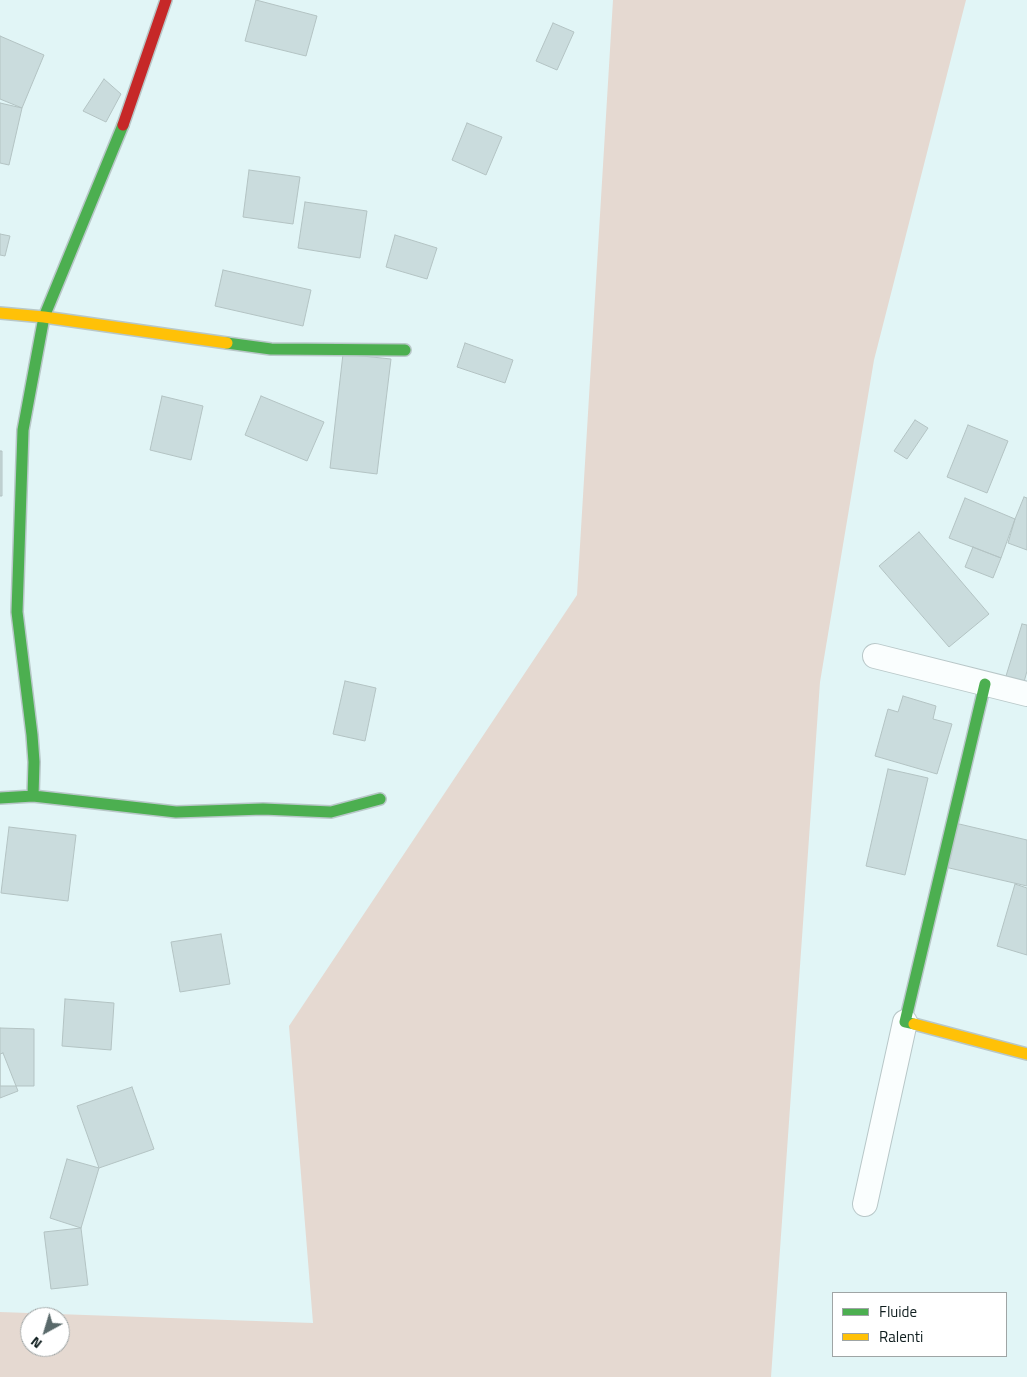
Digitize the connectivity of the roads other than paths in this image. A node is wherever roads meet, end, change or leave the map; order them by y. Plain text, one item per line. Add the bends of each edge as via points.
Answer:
1 (166, 0) edge
2 (0, 313) edge
3 (44, 317) junction
4 (405, 350) dead end
5 (875, 656) dead end
6 (985, 684) junction
7 (1027, 694) edge
8 (33, 796) junction
9 (0, 798) edge
10 (380, 799) dead end
11 (905, 1022) junction
12 (1027, 1054) edge
13 (865, 1204) dead end

1 - 3 street via 119,136
2 - 3 street
3 - 4 street via 271,349
3 - 8 street via 23,430 17,612 32,735
5 - 6 street
6 - 7 street
6 - 11 street
8 - 9 street
8 - 10 street via 176,812 263,809 331,812
11 - 12 street
11 - 13 street

